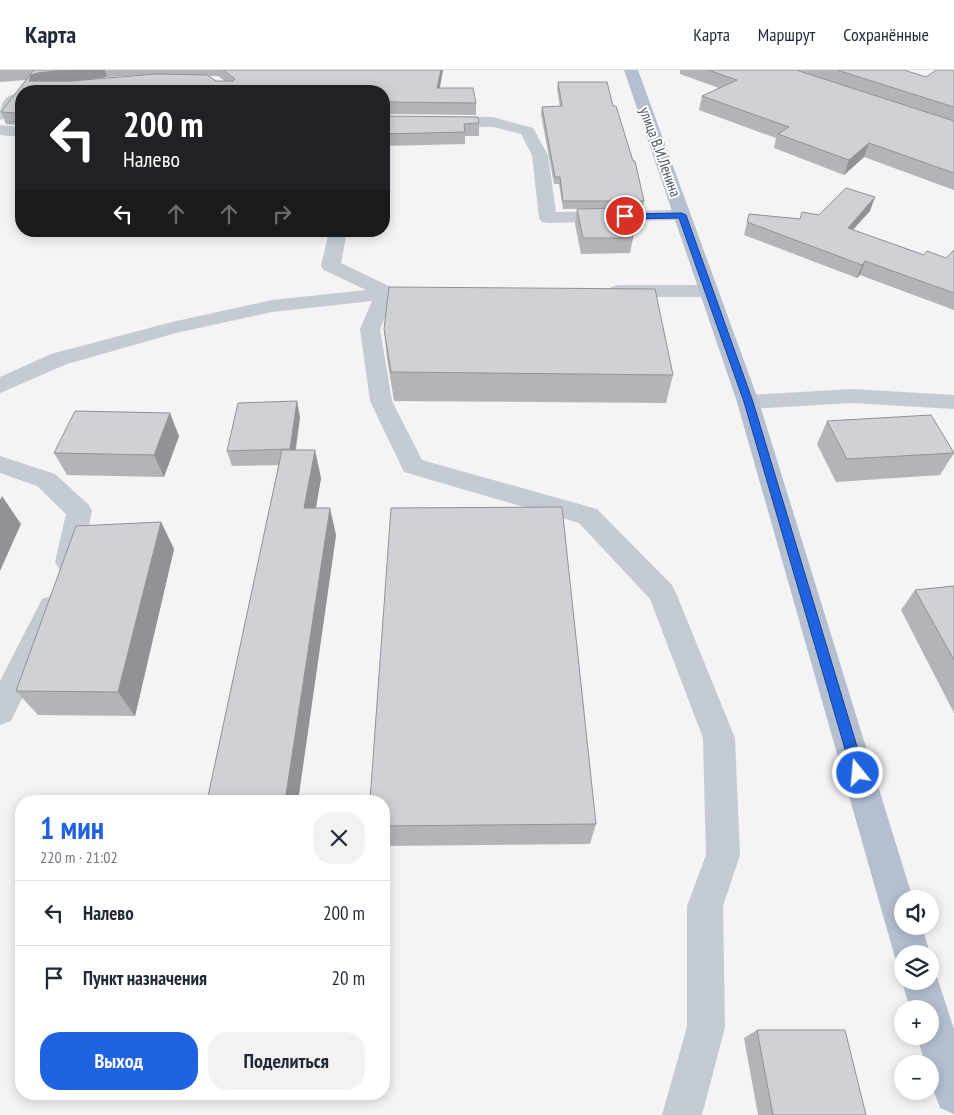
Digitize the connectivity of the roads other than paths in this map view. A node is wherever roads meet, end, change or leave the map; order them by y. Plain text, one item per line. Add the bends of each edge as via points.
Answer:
1 (631, 70) edge
2 (15, 98) edge
3 (0, 114) edge
4 (390, 121) edge
5 (0, 130) edge
6 (15, 131) edge
7 (682, 215) junction
8 (337, 237) edge
9 (601, 291) edge
10 (709, 291) junction
11 (386, 292) junction
12 (415, 292) edge
13 (0, 386) edge
14 (748, 402) junction
15 (954, 402) edge
16 (0, 464) edge
17 (0, 711) edge
18 (894, 894) edge
19 (939, 1043) edge
20 (954, 1094) edge
21 (682, 1115) edge

1 - 7 main road, улица В.И.Ленина
2 - 3 street
4 - 7 street via 492,122 527,131 540,155 548,218
5 - 6 street
7 - 10 main road, улица В.И.Ленина
8 - 11 street via 331,266
9 - 10 street
10 - 14 main road, улица В.И.Ленина
11 - 12 street
11 - 13 street via 272,306 172,328 59,359
11 - 21 street via 370,329 371,338 381,401 413,466 588,516 662,593 719,738 723,855 705,906 706,1027
14 - 15 street via 852,396
14 - 18 main road, улица В.И.Ленина
16 - 17 street via 46,480 79,511 62,588
19 - 20 main road

